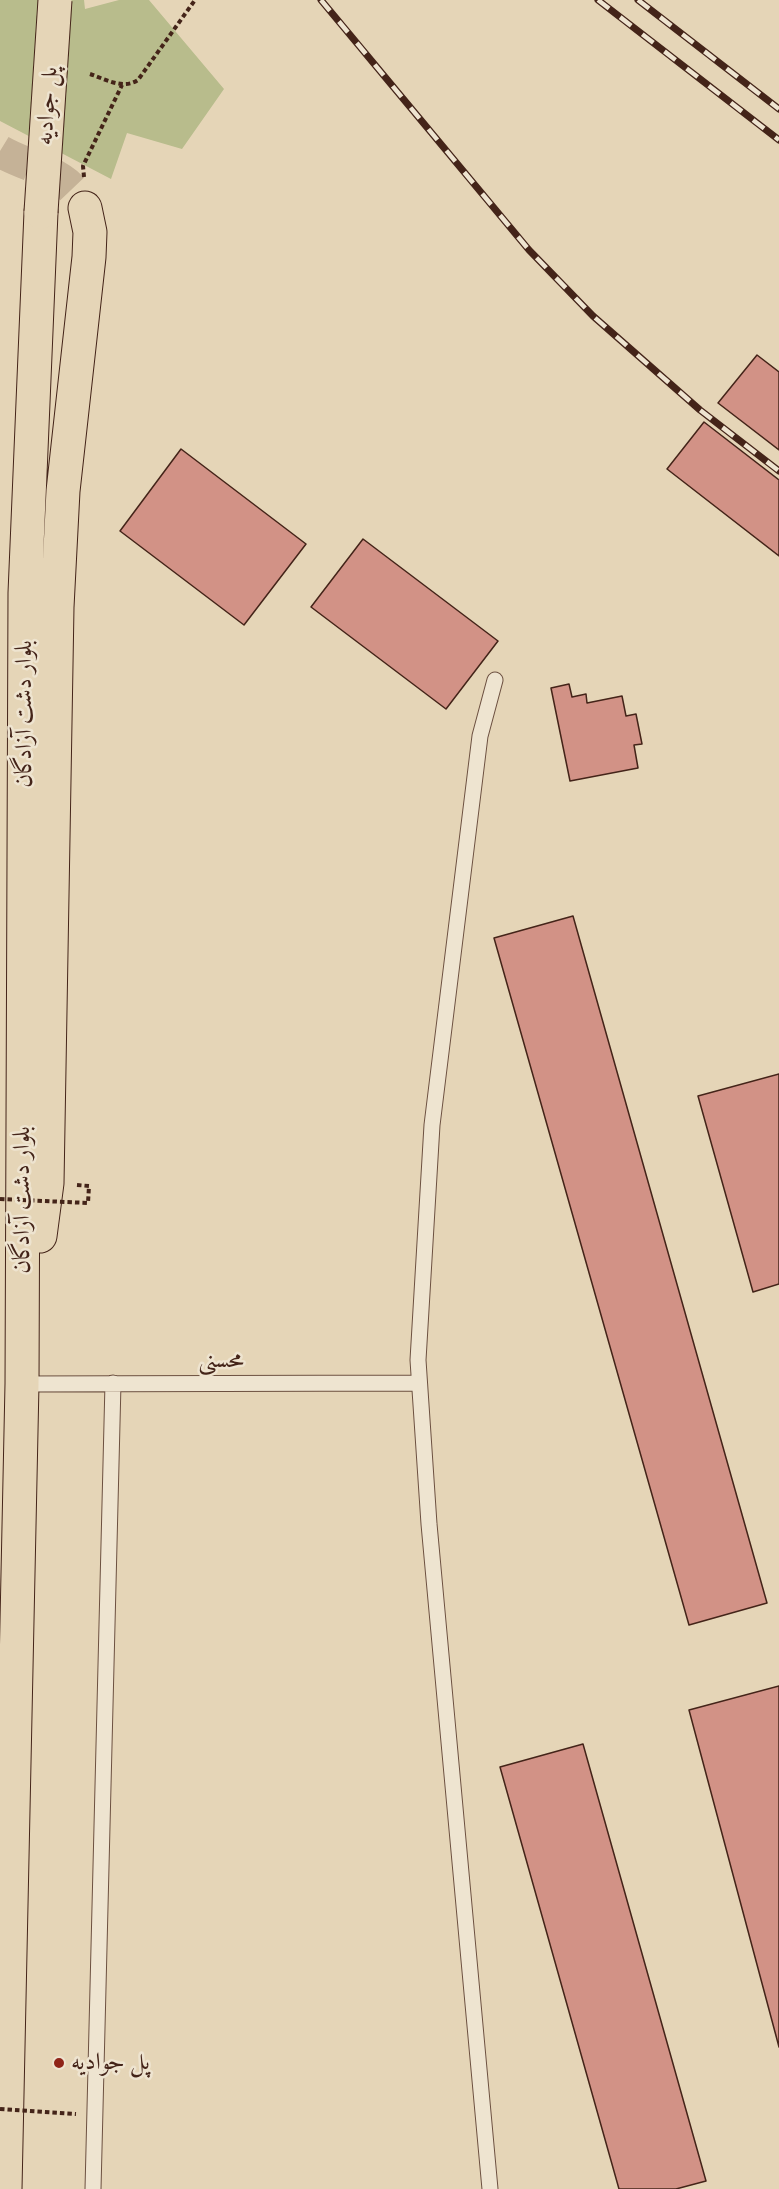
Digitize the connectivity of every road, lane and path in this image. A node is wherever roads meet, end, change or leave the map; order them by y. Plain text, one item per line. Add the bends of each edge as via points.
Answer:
1 (55, 0) edge
2 (195, 0) edge
3 (90, 74) dead end
4 (122, 85) junction
5 (85, 208) joint
6 (41, 212) joint
7 (495, 680) dead end
8 (89, 1186) dead end
9 (0, 1199) edge
10 (113, 1383) junction
11 (419, 1383) junction
12 (22, 1384) junction
13 (0, 2109) edge
14 (76, 2114) dead end
15 (5, 2189) edge
16 (93, 2189) edge
17 (490, 2189) edge

1 - 6 main road, پل جوادیه, bridge
2 - 4 path via 138,81
3 - 4 path
4 - 5 path via 83,166
5 - 12 main road via 89,256 63,491 57,608 47,1183
6 - 12 main road, بلوار دشت آزادگان via 25,593
7 - 11 lane via 480,736 432,1125
8 - 9 path, bridge via 88,1203
10 - 11 lane, محسنی
10 - 12 lane, محسنی
10 - 16 lane
11 - 17 lane
12 - 15 main road, بلوار دشت آزادگان
13 - 14 path, bridge

